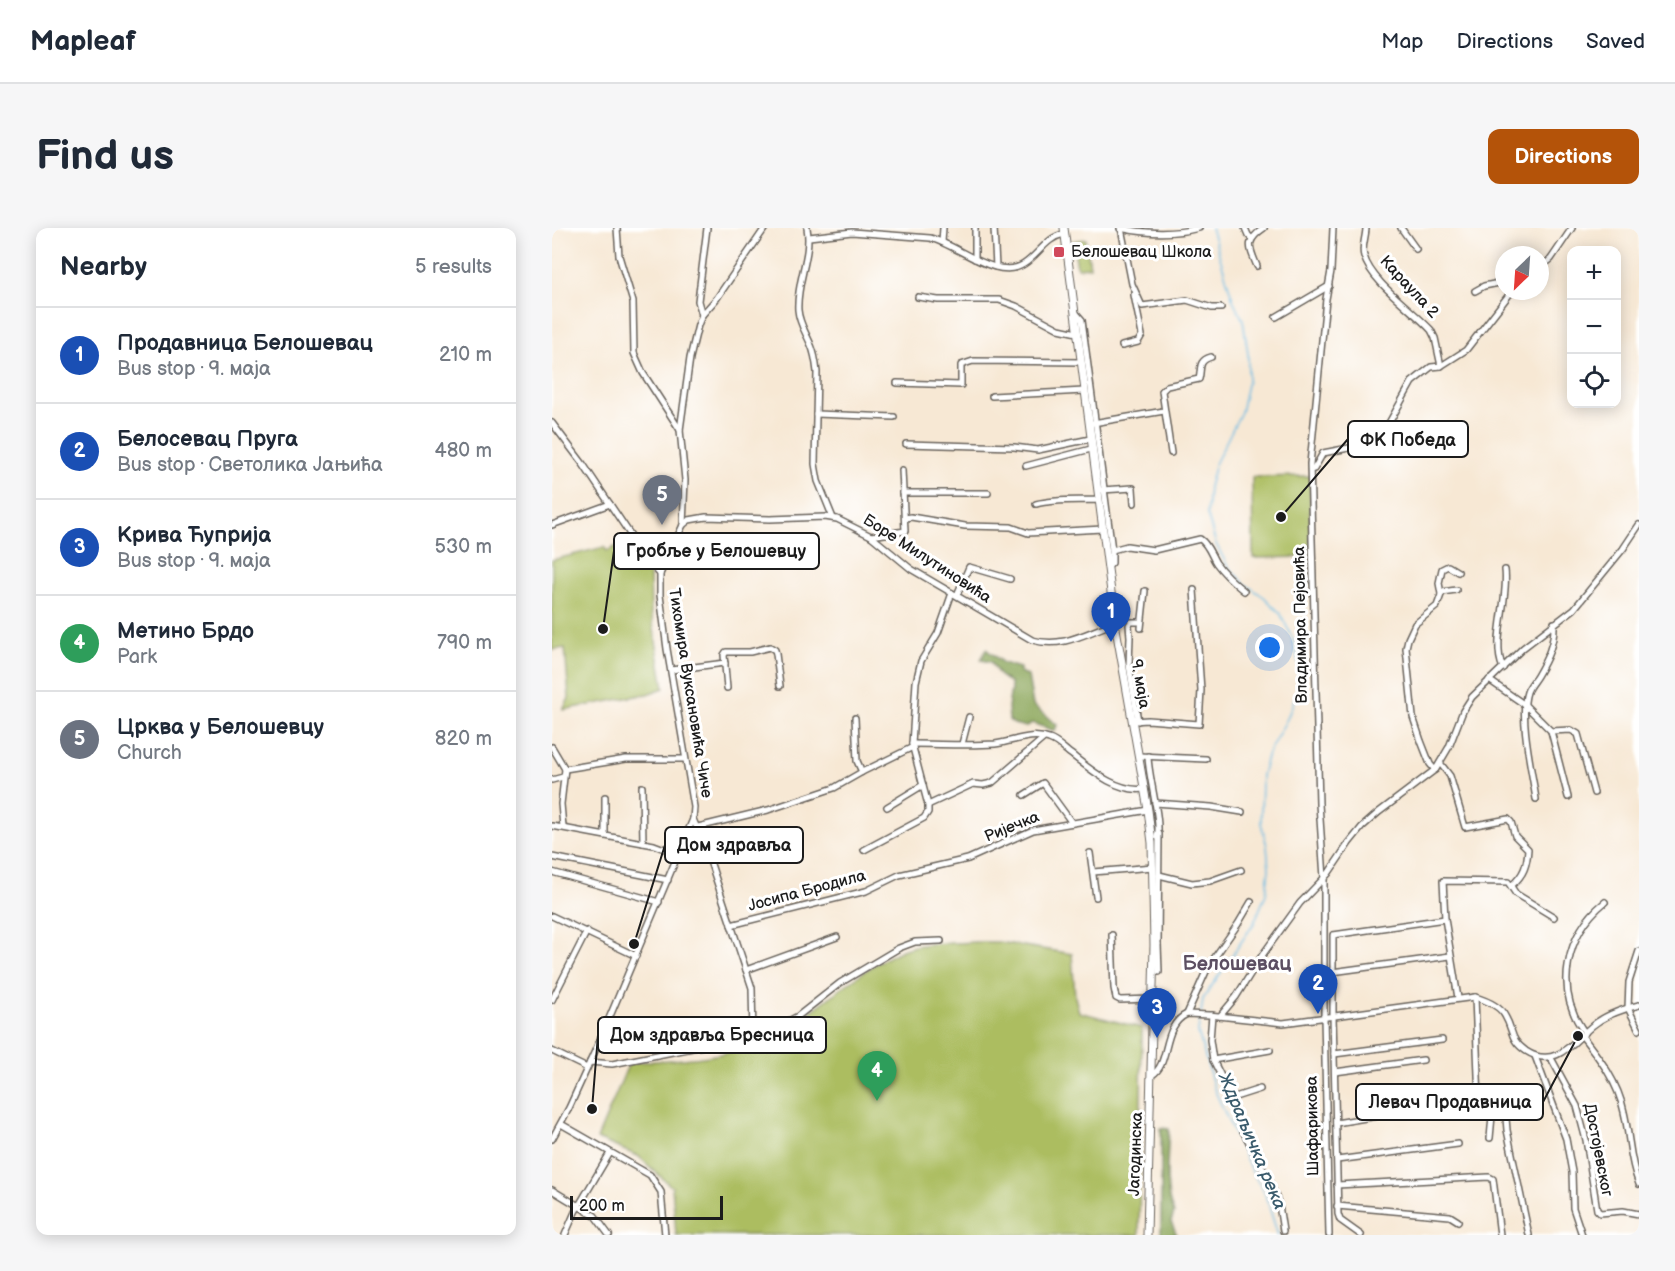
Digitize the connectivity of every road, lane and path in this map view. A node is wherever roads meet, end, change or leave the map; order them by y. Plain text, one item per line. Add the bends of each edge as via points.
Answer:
1 (617, 228) edge
2 (707, 228) edge
3 (765, 228) edge
4 (807, 228) edge
5 (943, 228) edge
6 (975, 228) edge
7 (994, 228) edge
8 (1120, 228) edge
9 (1199, 228) edge
10 (1245, 228) edge
11 (1264, 228) edge
12 (1333, 228) edge
13 (1366, 228) edge
14 (1401, 228) edge
15 (1572, 228) edge
16 (1064, 230) edge
17 (890, 231) edge
18 (1166, 231) edge
19 (809, 237) junction
20 (1252, 238) junction
21 (942, 242) junction
22 (1416, 249) dead end
23 (975, 259) junction
24 (1549, 261) edge
25 (1257, 266) dead end
26 (996, 267) junction
27 (1495, 284) edge
28 (1329, 286) junction
29 (1475, 291) dead end
30 (1136, 294) junction
31 (918, 297) dead end
32 (1505, 300) edge
33 (1221, 308) dead end
34 (1075, 312) junction
35 (702, 315) junction
36 (1276, 317) dead end
37 (1077, 333) junction
38 (1122, 346) dead end
39 (1211, 357) dead end
40 (1080, 362) junction
41 (1441, 366) junction
42 (897, 383) dead end
43 (1084, 391) junction
44 (992, 396) dead end
45 (1164, 411) junction
46 (816, 414) junction
47 (894, 417) dead end
48 (552, 423) edge
49 (1091, 423) junction
50 (680, 430) junction
51 (1090, 439) junction
52 (906, 444) dead end
53 (1091, 449) junction
54 (1171, 453) dead end
55 (1026, 466) dead end
56 (902, 470) dead end
57 (1311, 471) junction
58 (1100, 490) junction
59 (903, 493) junction
60 (987, 493) dead end
61 (1098, 500) junction
62 (1134, 503) dead end
63 (610, 504) junction
64 (1036, 504) dead end
65 (833, 518) junction
66 (905, 518) junction
67 (552, 525) edge
68 (683, 525) junction
69 (1639, 525) edge
70 (1103, 529) junction
71 (871, 536) junction
72 (1112, 550) junction
73 (1108, 567) junction
74 (1505, 570) dead end
75 (1458, 572) dead end
76 (660, 574) junction
77 (1010, 579) dead end
78 (1194, 590) dead end
79 (1145, 591) dead end
80 (1244, 591) dead end
81 (1456, 591) dead end
82 (954, 594) junction
83 (1441, 594) junction
84 (1115, 623) junction
85 (1554, 623) junction
86 (724, 663) junction
87 (1503, 668) junction
88 (671, 670) junction
89 (1489, 680) junction
90 (780, 686) dead end
91 (727, 688) dead end
92 (1525, 705) junction
93 (969, 717) dead end
94 (855, 718) dead end
95 (1135, 721) junction
96 (1551, 731) junction
97 (1044, 738) junction
98 (962, 744) junction
99 (912, 745) junction
100 (552, 747) edge
101 (1139, 756) junction
102 (1148, 756) junction
103 (685, 759) junction
104 (1206, 759) dead end
105 (1440, 763) junction
106 (565, 769) junction
107 (1435, 770) junction
108 (862, 772) junction
109 (563, 777) junction
110 (552, 780) edge
111 (923, 785) junction
112 (642, 787) dead end
113 (1144, 789) junction
114 (1594, 793) dead end
115 (1024, 795) dead end
116 (605, 797) dead end
117 (1568, 797) dead end
118 (1536, 799) dead end
119 (1155, 802) junction
120 (928, 805) junction
121 (887, 807) dead end
122 (1148, 810) junction
123 (1242, 812) dead end
124 (693, 819) junction
125 (1071, 822) junction
126 (552, 826) edge
127 (563, 826) junction
128 (698, 827) junction
129 (1159, 834) junction
130 (605, 835) junction
131 (643, 843) junction
132 (1152, 843) junction
133 (864, 850) dead end
134 (1090, 853) dead end
135 (678, 854) junction
136 (552, 857) edge
137 (1153, 867) junction
138 (1241, 870) dead end
139 (552, 872) edge
140 (1093, 872) junction
141 (1159, 875) junction
142 (1324, 878) junction
143 (668, 880) junction
144 (889, 880) joint
145 (1512, 885) junction
146 (1096, 897) dead end
147 (659, 902) junction
148 (1251, 902) dead end
149 (1605, 902) dead end
150 (552, 916) edge
151 (1554, 917) dead end
152 (1445, 919) junction
153 (731, 925) junction
154 (587, 931) junction
155 (1112, 935) dead end
156 (837, 937) dead end
157 (941, 941) dead end
158 (1156, 946) junction
159 (1639, 951) edge
160 (636, 956) junction
161 (1450, 956) junction
162 (746, 970) junction
163 (1159, 972) dead end
164 (1332, 972) junction
165 (1475, 997) junction
166 (1458, 998) junction
167 (1153, 999) junction
168 (552, 1000) edge
169 (1229, 1005) junction
170 (1639, 1005) edge
171 (1628, 1008) junction
172 (1187, 1014) junction
173 (1210, 1015) junction
174 (1220, 1016) junction
175 (1333, 1016) junction
176 (1324, 1017) junction
177 (1234, 1019) junction
178 (1639, 1030) edge
179 (1584, 1034) junction
180 (753, 1036) junction
181 (1442, 1040) dead end
182 (1270, 1050) dead end
183 (552, 1051) edge
184 (1334, 1054) junction
185 (1535, 1056) junction
186 (1551, 1058) junction
187 (1214, 1060) junction
188 (1423, 1060) dead end
189 (590, 1062) junction
190 (587, 1068) junction
191 (1335, 1072) junction
192 (1152, 1075) junction
193 (1260, 1089) dead end
194 (1232, 1098) junction
195 (1515, 1101) dead end
196 (1443, 1105) dead end
197 (1336, 1123) junction
198 (561, 1124) junction
199 (552, 1138) edge
200 (1490, 1138) dead end
201 (1458, 1144) dead end
202 (610, 1153) junction
203 (1337, 1160) junction
204 (1637, 1170) edge
205 (1639, 1184) edge
206 (1337, 1185) junction
207 (552, 1190) edge
208 (579, 1206) junction
209 (1337, 1206) junction
210 (1639, 1214) edge
211 (1458, 1221) dead end
212 (1283, 1231) dead end
213 (565, 1235) edge
214 (609, 1235) edge
215 (665, 1235) edge
216 (1147, 1235) edge
217 (1329, 1235) edge
218 (1361, 1235) edge
219 (1500, 1235) edge
220 (1529, 1235) edge
221 (1582, 1235) edge

1 - 50 street via 618,251 633,302 634,353
2 - 35 street via 698,301
3 - 35 street, Тихомира Вуксановића Чиче
4 - 19 street
5 - 21 street
6 - 23 street
7 - 26 street
8 - 18 street via 1147,233
8 - 30 street
9 - 18 street
10 - 20 street
11 - 20 street
12 - 28 street, Владимира Пејовића
13 - 41 street, Караула 2 via 1365,260 1384,285 1431,330
14 - 22 street, Караула 2
15 - 24 street
16 - 26 street via 1022,265 1010,270
16 - 34 main road, 9. маја
17 - 19 street
17 - 21 street
19 - 46 street via 798,310 815,357
20 - 25 street via 1250,249
21 - 23 street
23 - 26 street
27 - 29 street
28 - 36 street
28 - 57 street, Владимира Пејовића
30 - 33 street via 1143,307 1187,300
30 - 38 street via 1142,335 1138,342
31 - 37 street via 999,300 1059,329
32 - 41 street via 1466,350
34 - 37 main road, 9. маја
34 - 49 street via 1082,320
35 - 50 street, Тихомира Вуксановића Чиче via 690,358
37 - 40 main road, 9. маја
39 - 45 street via 1200,364 1198,379 1164,388
40 - 42 street via 976,360 960,366 961,385
40 - 43 main road, 9. маја
41 - 57 street via 1431,367 1412,382 1379,433 1354,447 1323,453
43 - 44 street
43 - 49 main road, 9. маја
45 - 49 street
45 - 54 street
46 - 47 street
46 - 65 street via 816,471
48 - 63 street
49 - 51 main road, 9. маја
49 - 58 street
50 - 68 street, Тихомира Вуксановића Чиче via 685,474
51 - 52 street via 1038,450
51 - 53 main road, 9. маја
53 - 55 street
53 - 58 main road, 9. маја
56 - 59 street
57 - 142 street, Владимира Пејовића
58 - 61 main road, 9. маја
58 - 62 street via 1133,488
58 - 72 street
59 - 60 street
59 - 66 street
61 - 64 street
61 - 70 main road, 9. маја
63 - 67 street
63 - 76 street
65 - 68 street, Боре Милутиновића via 706,517
65 - 71 street, Боре Милутиновића
66 - 70 street via 1011,527 1028,533
66 - 71 street via 905,529 900,533
68 - 76 street, Тихомира Вуксановића Чиче
69 - 85 street via 1575,609
70 - 73 main road, 9. маја
71 - 82 street, Боре Милутиновића via 903,563
72 - 73 street
72 - 80 street via 1127,546 1154,550 1200,539 1227,576
73 - 84 main road, 9. маја
74 - 87 street via 1499,640
75 - 83 street via 1448,566 1442,569
76 - 88 street, Тихомира Вуксановића Чиче
77 - 82 street via 969,567
78 - 95 street via 1201,690 1199,724
79 - 95 street via 1141,625 1129,625 1128,665
81 - 83 street
82 - 84 street, Боре Милутиновића via 1040,642 1081,638
82 - 99 street via 920,666
83 - 107 street via 1437,606 1412,629 1406,648 1413,717
84 - 95 main road, 9. маја
85 - 87 street
85 - 92 street via 1552,647 1528,689
86 - 88 street
86 - 90 street via 728,651 773,648
86 - 91 street
87 - 89 street
88 - 103 street, Тихомира Вуксановића Чиче
89 - 92 street
89 - 105 street via 1467,704
92 - 96 street
92 - 118 street
93 - 98 street
94 - 108 street via 857,761
95 - 101 main road, 9. маја
96 - 114 street via 1571,730 1578,734
96 - 117 street
97 - 98 street via 1030,736 996,744
97 - 113 street via 1111,781
97 - 120 street via 992,783 973,784
98 - 99 street
99 - 108 street
99 - 111 street
100 - 106 street
101 - 102 street
101 - 113 main road, 9. маја
102 - 104 street
102 - 119 street
103 - 106 street via 631,759
103 - 124 street, Тихомира Вуксановића Чиче
105 - 107 street
105 - 145 street via 1450,776 1465,827 1508,819 1515,836 1528,849 1522,876
106 - 109 street
107 - 142 street via 1362,827
108 - 128 street via 834,788
109 - 110 street
109 - 127 street
111 - 120 street
111 - 121 street
112 - 131 street
113 - 122 main road, 9. маја
115 - 125 street via 1043,783
116 - 130 street
119 - 123 street
119 - 129 street
120 - 133 street via 924,818
122 - 125 street, Ријечка
122 - 132 main road, 9. маја
124 - 128 street, Тихомира Вуксановића Чиче
124 - 135 street
125 - 144 street, Ријечка via 1033,830 968,860 899,874
126 - 127 street
127 - 130 street
128 - 153 street, Тихомира Вуксановића Чиче
129 - 132 street
129 - 141 street
130 - 131 street
131 - 135 street
132 - 137 main road, 9. маја
134 - 140 street
135 - 143 street
136 - 143 street
137 - 140 street
137 - 158 main road, 9. маја
138 - 141 street via 1192,883
139 - 147 street
140 - 146 street
141 - 158 street
142 - 169 street via 1300,903
142 - 176 street, Владимира Пејовића
143 - 147 street
144 - 153 street, Јосипа Бродила via 866,891
145 - 151 street via 1516,894
145 - 152 street via 1443,881
147 - 160 street
148 - 172 street via 1208,967
149 - 179 street via 1582,927 1570,951 1567,985 1574,1015
150 - 154 street
152 - 161 street
152 - 164 street via 1333,934
153 - 162 street, Тихомира Вуксановића Чиче
154 - 160 street
154 - 168 street
155 - 167 street via 1116,998
156 - 162 street
157 - 180 street via 910,943 890,952 840,983 798,1016
158 - 163 street
158 - 167 main road, 9. маја
159 - 171 street via 1629,982
160 - 189 street
161 - 164 street
161 - 166 street
162 - 180 street, Тихомира Вуксановића Чиче via 753,993
164 - 175 street
165 - 166 street
165 - 185 street via 1497,1007 1516,1043
165 - 200 street via 1479,1101 1490,1100
166 - 175 street
167 - 192 main road, 9. маја
169 - 174 street
169 - 177 street via 1229,1014
170 - 171 street
171 - 178 street
171 - 179 street
172 - 173 street
172 - 192 street via 1174,1025
173 - 174 street
173 - 187 street
174 - 177 street
175 - 176 street
175 - 184 street
176 - 177 street via 1283,1023
176 - 217 street, Шафарикова
179 - 186 street
179 - 204 street via 1615,1082 1624,1111 1629,1152
180 - 189 street via 612,1064
181 - 184 street
182 - 187 street
183 - 190 street
184 - 191 street
185 - 186 street
185 - 221 street via 1566,1139 1573,1208
186 - 210 street, Достојевског via 1577,1106 1597,1210
187 - 194 street
188 - 191 street
189 - 190 street
190 - 198 street
191 - 197 street
192 - 216 main road, Јагодинска
193 - 194 street
194 - 212 street via 1241,1127 1279,1205
195 - 220 street via 1506,1119 1507,1138
196 - 197 street
197 - 203 street
198 - 199 street
198 - 202 street
201 - 203 street
202 - 208 street
202 - 215 street via 654,1179 663,1198
203 - 206 street
204 - 205 street
206 - 209 street
206 - 219 street via 1485,1176 1493,1179
207 - 208 street
208 - 213 street
208 - 214 street via 595,1216
209 - 211 street via 1450,1216
209 - 218 street via 1340,1220

